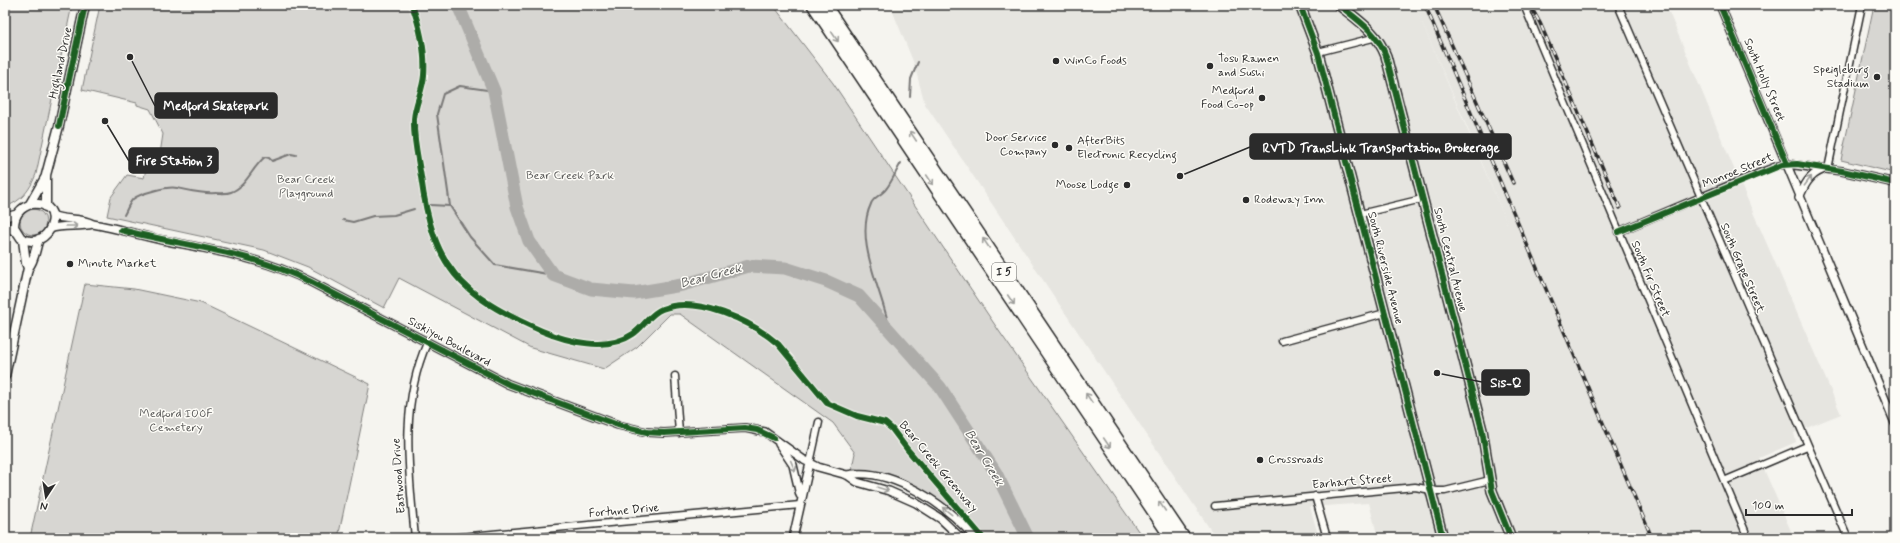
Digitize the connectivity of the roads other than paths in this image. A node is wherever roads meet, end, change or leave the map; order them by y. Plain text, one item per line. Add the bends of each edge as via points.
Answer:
1 (85, 5) edge
2 (813, 5) edge
3 (825, 5) edge
4 (1300, 5) edge
5 (1304, 5) edge
6 (1338, 5) edge
7 (1524, 5) edge
8 (1618, 5) edge
9 (1720, 5) edge
10 (1862, 5) edge
11 (1304, 16) junction
12 (1377, 38) junction
13 (1318, 52) junction
14 (1787, 164) junction
15 (1825, 169) junction
16 (46, 175) junction
17 (1895, 183) edge
18 (1700, 198) junction
19 (1799, 198) junction
20 (1422, 199) junction
21 (30, 204) junction
22 (46, 207) junction
23 (17, 214) junction
24 (1360, 214) junction
25 (52, 215) junction
26 (5, 217) edge
27 (93, 224) junction
28 (5, 227) edge
29 (50, 229) junction
30 (16, 232) junction
31 (1618, 232) junction
32 (40, 239) junction
33 (23, 240) junction
34 (28, 268) junction
35 (1385, 313) junction
36 (1282, 341) dead end
37 (427, 343) junction
38 (5, 376) edge
39 (675, 376) dead end
40 (819, 422) dead end
41 (1895, 423) edge
42 (679, 433) junction
43 (774, 438) junction
44 (1807, 446) junction
45 (810, 463) junction
46 (847, 475) junction
47 (1490, 480) junction
48 (1724, 481) junction
49 (1431, 490) junction
50 (1315, 496) junction
51 (801, 502) junction
52 (1214, 506) dead end
53 (415, 538) edge
54 (450, 538) edge
55 (793, 538) edge
56 (961, 538) edge
57 (975, 538) edge
58 (1171, 538) edge
59 (1184, 538) edge
60 (1327, 538) edge
61 (1443, 538) edge
62 (1511, 538) edge
63 (1748, 538) edge
64 (1848, 538) edge

1 - 16 main road, Highland Drive
2 -> 58 highway, I 5
59 -> 3 highway, I 5
4 - 11 main road, South Riverside Avenue
5 - 11 main road
6 - 12 main road, South Central Avenue
7 - 31 street, South Fir Street
8 - 18 street, South Grape Street
9 - 14 street, South Holly Street
10 - 15 street
11 - 13 main road, South Riverside Avenue
12 - 13 street
12 - 20 main road, South Central Avenue via 1386,56
13 - 24 main road, South Riverside Avenue
14 - 15 street, Monroe Street
14 - 18 street, Monroe Street
14 - 19 street, South Holly Street
15 - 17 street, Monroe Street
19 -> 15 street via 1807,181 1816,172
16 - 21 main road, Highland Drive
16 - 22 main road, Highland Drive
18 - 31 street, Monroe Street
18 - 44 street, South Grape Street
19 - 41 street, South Holly Street
20 - 24 street
20 - 47 main road, South Central Avenue via 1482,430
21 - 22 main road
21 - 23 main road
22 - 25 main road
23 - 26 street
23 - 30 main road via 14,227
24 - 35 main road, South Riverside Avenue
25 - 27 street, Siskiyou Boulevard
25 - 29 main road
29 -> 27 street, Siskiyou Boulevard via 85,227
27 - 37 street, Siskiyou Boulevard via 250,258 281,268
28 - 30 street
29 - 32 main road
30 - 33 main road
31 - 48 street, South Fir Street
32 - 33 main road
32 - 34 main road
33 - 34 main road
34 - 38 main road
35 - 36 street
35 - 49 main road, South Riverside Avenue
37 - 42 street, Siskiyou Boulevard via 503,382 550,401 632,429
37 - 53 street, Eastwood Drive via 418,367 407,437
39 - 42 street
40 - 45 street
42 - 43 street, Siskiyou Boulevard via 745,428 757,430
43 - 45 street, Siskiyou Boulevard
43 -> 51 street via 793,466
44 - 48 street
44 - 64 street, South Grape Street
45 - 46 street, Siskiyou Boulevard
45 - 51 street
46 -> 56 street, Siskiyou Boulevard via 857,482 889,491 916,503 941,519
57 -> 46 street, Siskiyou Boulevard via 944,508 914,490 860,472
47 - 49 street, Earhart Street via 1445,490
47 - 62 main road, South Central Avenue
48 - 63 street, South Fir Street
49 - 50 street, Earhart Street via 1415,487
49 - 61 main road, South Riverside Avenue
50 - 52 street, Earhart Street
50 - 60 street
51 - 54 street, Fortune Drive
51 - 55 street

